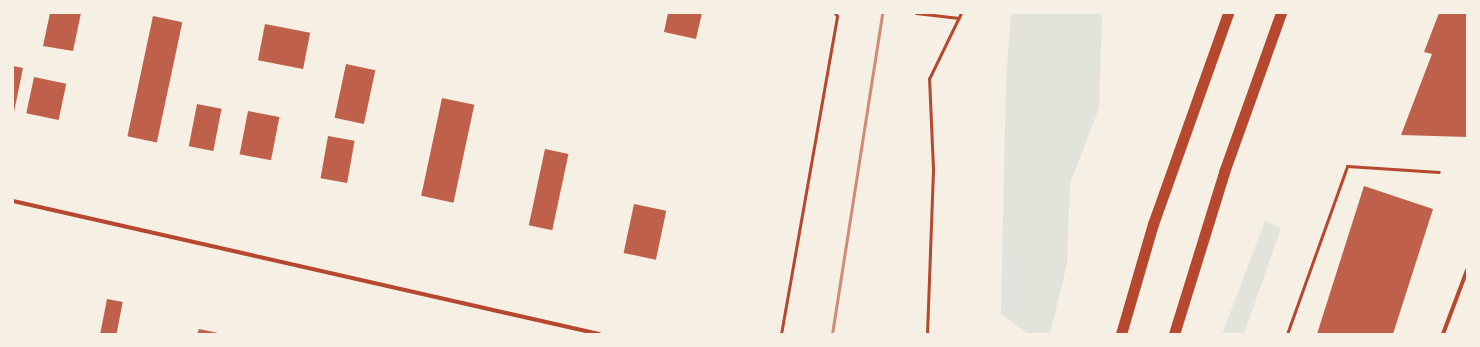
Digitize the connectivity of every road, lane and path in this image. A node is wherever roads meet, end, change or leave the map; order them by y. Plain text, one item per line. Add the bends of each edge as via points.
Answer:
1 (835, 13) edge
2 (916, 13) edge
3 (961, 13) edge
4 (1228, 13) edge
5 (1281, 13) edge
6 (959, 18) junction
7 (1440, 172) dead end
8 (13, 201) edge
9 (1467, 270) edge
10 (599, 334) edge
11 (781, 334) edge
12 (927, 334) edge
13 (1121, 334) edge
14 (1174, 334) edge
15 (1287, 334) edge
16 (1443, 334) edge

1 - 11 lane via 837,16
2 - 6 path
3 - 6 path
4 - 13 highway via 1153,224
5 - 14 highway via 1224,172
6 - 12 path via 929,79 933,169
7 - 15 lane via 1347,166
8 - 10 street
9 - 16 street

